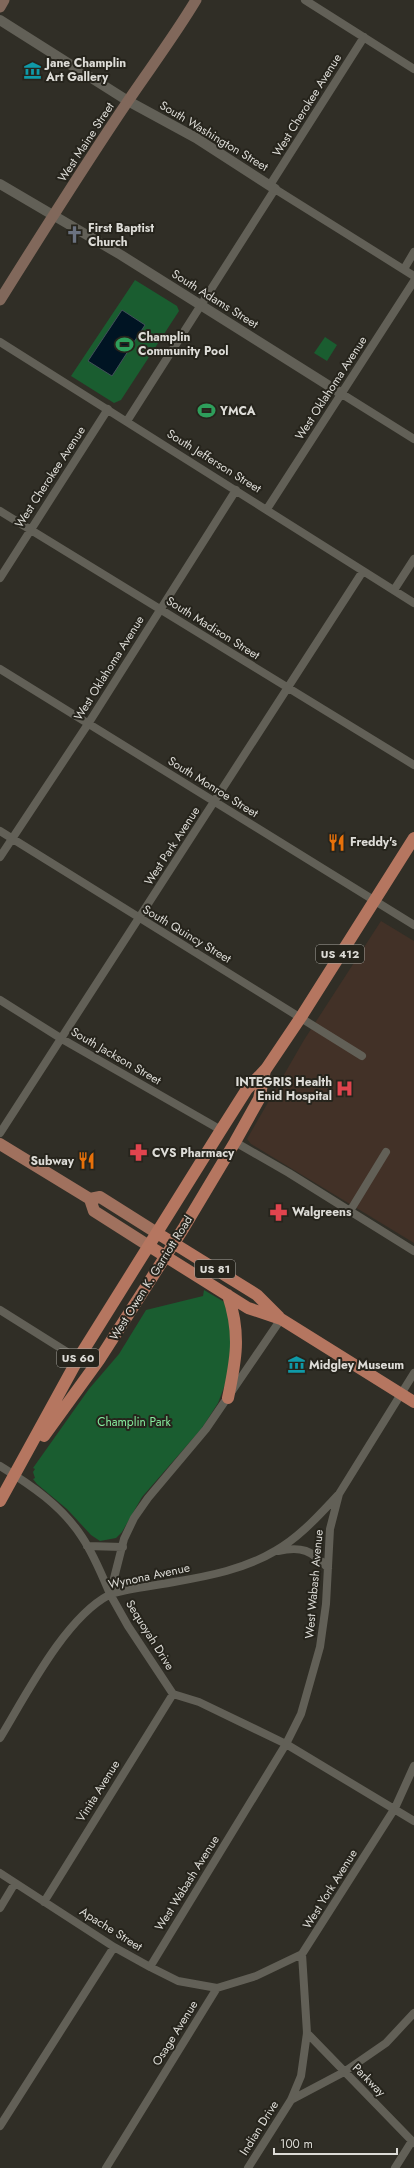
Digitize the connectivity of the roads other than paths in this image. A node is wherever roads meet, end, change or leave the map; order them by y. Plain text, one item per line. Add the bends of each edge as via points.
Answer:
1 (4, 0) edge
2 (196, 0) edge
3 (305, 0) edge
4 (0, 7) edge
5 (0, 20) edge
6 (364, 37) junction
7 (414, 69) edge
8 (128, 101) junction
9 (0, 184) edge
10 (272, 187) junction
11 (52, 216) junction
12 (414, 252) edge
13 (404, 269) junction
14 (414, 276) edge
15 (414, 281) edge
16 (0, 300) edge
17 (199, 305) junction
18 (0, 342) edge
19 (342, 394) junction
20 (108, 409) junction
21 (127, 421) junction
22 (414, 439) edge
23 (236, 490) junction
24 (267, 509) junction
25 (0, 511) edge
26 (31, 530) junction
27 (414, 559) edge
28 (363, 571) junction
29 (0, 578) edge
30 (394, 590) junction
31 (414, 603) edge
32 (161, 609) junction
33 (0, 669) edge
34 (288, 688) junction
35 (88, 724) junction
36 (414, 765) edge
37 (215, 802) junction
38 (0, 832) edge
39 (414, 838) edge
40 (12, 839) junction
41 (0, 856) edge
42 (374, 900) junction
43 (139, 919) junction
44 (414, 925) edge
45 (0, 1000) edge
46 (301, 1017) junction
47 (62, 1039) junction
48 (362, 1056) dead end
49 (266, 1069) junction
50 (220, 1130) junction
51 (0, 1133) edge
52 (235, 1142) junction
53 (0, 1144) edge
54 (386, 1152) dead end
55 (90, 1199) junction
56 (350, 1211) junction
57 (157, 1233) junction
58 (174, 1244) junction
59 (149, 1246) junction
60 (414, 1251) edge
61 (166, 1256) junction
62 (228, 1295) junction
63 (0, 1310) edge
64 (281, 1320) junction
65 (78, 1359) junction
66 (414, 1373) edge
67 (400, 1394) junction
68 (228, 1398) junction
69 (414, 1402) edge
70 (0, 1466) edge
71 (16, 1475) junction
72 (339, 1494) junction
73 (0, 1501) edge
74 (87, 1546) junction
75 (122, 1547) junction
76 (275, 1551) junction
77 (328, 1568) junction
78 (110, 1594) junction
79 (173, 1694) junction
80 (0, 1738) edge
81 (286, 1744) junction
82 (414, 1766) edge
83 (395, 1808) junction
84 (414, 1821) edge
85 (0, 1873) edge
86 (15, 1883) junction
87 (44, 1902) junction
88 (0, 1908) edge
89 (114, 1947) junction
90 (302, 1954) junction
91 (150, 1967) junction
92 (217, 1988) junction
93 (414, 2013) edge
94 (307, 2033) junction
95 (344, 2072) junction
96 (291, 2100) junction
97 (0, 2126) edge
98 (413, 2142) edge
99 (106, 2168) edge
100 (248, 2168) edge
101 (394, 2168) edge

1 - 4 main road
2 - 8 main road, West Maine Street via 173,38
3 - 6 street
5 - 8 street, South Washington Street
6 - 7 street
6 - 10 street, West Cherokee Avenue
8 - 10 street, South Washington Street via 196,138
8 - 11 main road, West Maine Street
9 - 11 street, South Adams Street
10 - 13 street, South Washington Street
10 - 17 street, West Cherokee Avenue
11 - 16 main road, West Maine Street
11 - 17 street, South Adams Street via 121,255
12 - 13 street
13 - 14 street, South Washington Street
15 - 19 street, West Oklahoma Avenue
17 - 19 street, South Adams Street
17 - 21 street, West Cherokee Avenue
18 - 20 street, South Jefferson Street
19 - 22 street, South Adams Street
19 - 24 street, West Oklahoma Avenue
20 - 21 street, South Jefferson Street
20 - 26 street, West Cherokee Avenue
21 - 23 street, South Jefferson Street
23 - 24 street, South Jefferson Street
23 - 32 street, West Oklahoma Avenue
24 - 28 street, South Jefferson Street
25 - 26 street, South Madison Street
26 - 29 street, West Cherokee Avenue
26 - 32 street, South Madison Street
27 - 30 street
28 - 30 street, South Jefferson Street
28 - 34 street, West Park Avenue
30 - 31 street, South Jefferson Street
32 - 34 street, South Madison Street
32 - 35 street, West Oklahoma Avenue
33 - 35 street, South Monroe Street
34 - 36 street, South Madison Street
34 - 37 street, West Park Avenue
35 - 37 street, South Monroe Street
35 - 40 street, West Oklahoma Avenue
37 - 42 street, South Monroe Street
37 - 43 street, West Park Avenue
38 - 40 street, South Quincy Street
39 - 42 highway, West Owen K. Garriott Road / US 412
40 - 41 street, West Oklahoma Avenue
40 - 43 street, South Quincy Street
42 - 44 street, South Monroe Street
42 - 46 highway, West Owen K. Garriott Road / US 412
43 - 46 street, South Quincy Street
43 - 47 street, West Park Avenue
45 - 47 street, South Jackson Street
46 - 48 street, South Quincy Street
46 - 49 highway, West Owen K. Garriott Road / US 412
47 - 50 street, South Jackson Street
47 - 51 street, West Park Avenue
49 - 50 highway, West Owen K. Garriott Road / US 412 via 247,1089
49 - 52 highway, West Owen K. Garriott Road / US 412 via 259,1099
50 - 57 highway, West Owen K. Garriott Road / US 412
52 - 56 street
52 - 58 highway, West Owen K. Garriott Road / US 412
53 - 55 main road
54 - 56 street
55 - 57 main road via 100,1197
55 - 59 main road via 94,1211
56 - 60 street
57 - 58 highway
57 - 59 highway, West Owen K. Garriott Road / US 412
58 - 61 highway, West Owen K. Garriott Road / US 60
58 - 64 highway, US 81 via 257,1295
59 - 61 highway, US 81
59 - 65 highway, West Owen K. Garriott Road / US 60
61 - 62 highway, US 81
61 - 71 highway, West Owen K. Garriott Road / US 60 via 99,1360
62 - 64 highway, US 81 via 248,1308
62 - 68 highway via 234,1313 237,1336 236,1360
63 - 65 street
64 - 67 highway, US 81
64 - 68 street, Sequoyah Drive
65 - 71 highway, West Owen K. Garriott Road / US 60
66 - 67 street, West Wabash Avenue
67 - 69 highway, US 81
67 - 72 street, West Wabash Avenue
68 - 75 street, Sequoyah Drive via 206,1429 148,1498 134,1518
70 - 71 street
71 - 73 highway, West Owen K. Garriott Road / US 60
71 - 74 street via 51,1501 70,1521
72 - 76 street, Wynona Avenue via 313,1521
72 - 77 street, West Wabash Avenue via 330,1529
74 - 75 street
74 - 78 street
75 - 78 street, Sequoyah Drive
76 - 77 street, Wynona Avenue via 301,1549 312,1553
76 - 78 street, Wynona Avenue via 241,1567 213,1575
77 - 81 street, West Wabash Avenue via 320,1648 300,1714
78 - 79 street, Sequoyah Drive
78 - 80 street, Wynona Avenue via 92,1607 50,1656
79 - 81 street via 199,1702
79 - 87 street, Vinita Avenue
81 - 83 street
81 - 91 street, West Wabash Avenue
82 - 83 street, West York Avenue
83 - 84 street
83 - 90 street, West York Avenue
85 - 86 street, Apache Street
86 - 87 street, Apache Street
86 - 88 street
87 - 89 street, Apache Street
89 - 91 street, Apache Street
89 - 97 street
90 - 92 street via 256,1976
90 - 94 street
91 - 92 street, Apache Street via 178,1981
92 - 99 street, Osage Avenue
93 - 95 street, Indian Drive via 386,2043
94 - 95 street, Parkway
94 - 96 street, Indian Drive via 301,2076
95 - 96 street, Indian Drive
95 - 98 street, Parkway
96 - 100 street, Indian Drive
98 - 101 street

